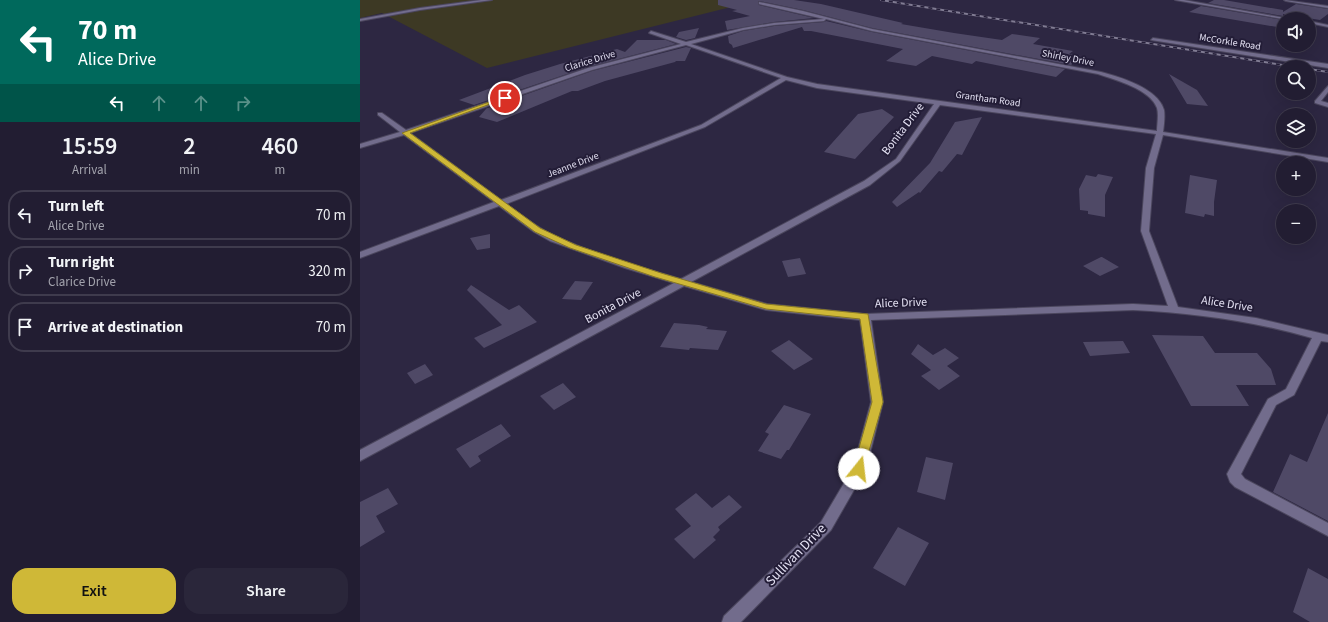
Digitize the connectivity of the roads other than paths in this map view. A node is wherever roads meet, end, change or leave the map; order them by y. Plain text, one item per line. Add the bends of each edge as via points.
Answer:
1 (490, 0) edge
2 (1177, 0) edge
3 (1286, 0) edge
4 (760, 3) dead end
5 (1328, 6) edge
6 (1276, 17) edge
7 (832, 19) junction
8 (360, 20) edge
9 (1316, 23) edge
10 (1328, 26) edge
11 (651, 32) dead end
12 (1153, 39) dead end
13 (688, 44) junction
14 (1328, 66) edge
15 (785, 78) junction
16 (1328, 88) edge
17 (1325, 96) edge
18 (938, 103) junction
19 (1328, 105) edge
20 (380, 114) dead end
21 (405, 133) junction
22 (1160, 133) junction
23 (360, 146) edge
24 (1328, 160) edge
25 (500, 204) junction
26 (360, 255) edge
27 (684, 283) junction
28 (1174, 308) junction
29 (865, 316) junction
30 (1323, 338) edge
31 (360, 456) edge
32 (1328, 530) edge
33 (730, 622) edge

1 - 8 street
2 - 6 street
3 - 5 street
4 - 7 street, Shirley Drive
7 - 13 street, Clarice Drive via 743,29
7 - 22 street, Shirley Drive via 1119,79 1145,91 1157,102 1161,110
9 - 10 street
11 - 13 street, Grantham Road
12 - 14 street, McCorkle Road
13 - 15 street, Grantham Road
13 - 21 street, Clarice Drive via 590,69
15 - 18 street, Grantham Road via 837,89
15 - 25 street, Jeanne Drive via 703,126
16 - 17 street
17 - 19 street via 1317,102
18 - 22 street, Grantham Road
18 - 27 street, Bonita Drive via 898,160 867,184
20 - 21 street, Alice Drive
21 - 23 street, Clarice Drive
21 - 25 street, Alice Drive
22 - 24 street, Grantham Road
22 - 28 street, Shirley Drive via 1150,168 1145,231
25 - 26 street, Jeanne Drive
25 - 27 street, Alice Drive via 553,239
27 - 29 street, Alice Drive via 766,307
27 - 31 street, Bonita Drive
28 - 29 street, Alice Drive via 1134,307
28 - 30 street, Alice Drive via 1234,316
29 - 33 street, Sullivan Drive via 877,402 859,469 826,526
30 - 32 street via 1290,392 1272,402 1234,474 1235,478 1247,487

